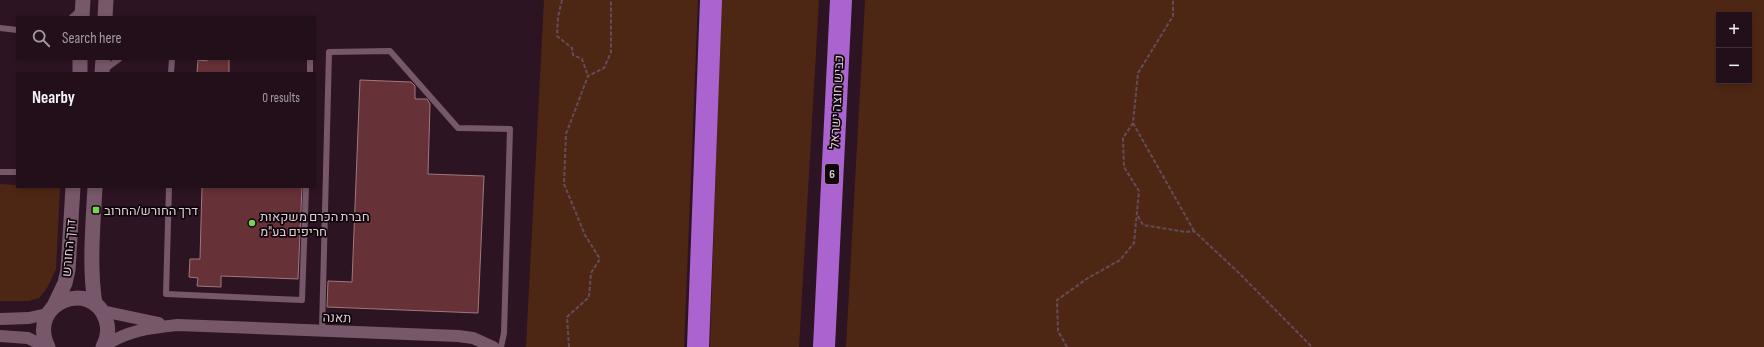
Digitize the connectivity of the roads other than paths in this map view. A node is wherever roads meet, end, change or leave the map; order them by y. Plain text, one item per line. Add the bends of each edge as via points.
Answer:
1 (106, 0) edge
2 (711, 0) edge
3 (841, 0) edge
4 (105, 16) edge
5 (0, 28) edge
6 (16, 30) edge
7 (80, 60) edge
8 (102, 60) edge
9 (118, 60) edge
10 (172, 60) edge
11 (310, 60) edge
12 (80, 72) edge
13 (102, 72) edge
14 (103, 72) edge
15 (171, 72) edge
16 (310, 72) edge
17 (0, 172) edge
18 (16, 172) edge
19 (73, 188) edge
20 (95, 188) edge
21 (169, 188) edge
22 (306, 188) edge
23 (98, 308) junction
24 (51, 310) junction
25 (0, 319) edge
26 (178, 325) junction
27 (322, 330) junction
28 (0, 336) edge
29 (47, 347) edge
30 (104, 347) edge
31 (493, 347) edge
32 (501, 347) edge
33 (698, 347) edge
34 (824, 347) edge

1 - 4 street
2 - 33 highway
3 - 34 highway, כביש חוצה ישראל / 6
5 - 6 lane
7 - 12 street
8 - 13 street
9 - 14 lane
10 - 15 lane
11 - 16 lane
17 - 18 lane
19 - 24 street, דרך החורש via 68,270 65,283
20 - 23 street, דרך החורש via 92,289
21 - 22 lane via 166,294 302,300
23 - 24 street via 79,298 70,298
23 - 26 street, תאנה via 133,318
23 - 30 street, דרך החורש via 108,326
24 - 25 street via 29,318
24 - 29 street, דרך החורש via 43,332
26 - 27 street, תאנה
26 - 30 street, תאנה via 134,331 116,338
27 - 31 street, תאנה via 458,336 473,338
27 - 32 lane via 329,52 390,51 458,128 510,129 504,333
28 - 29 street via 28,338

